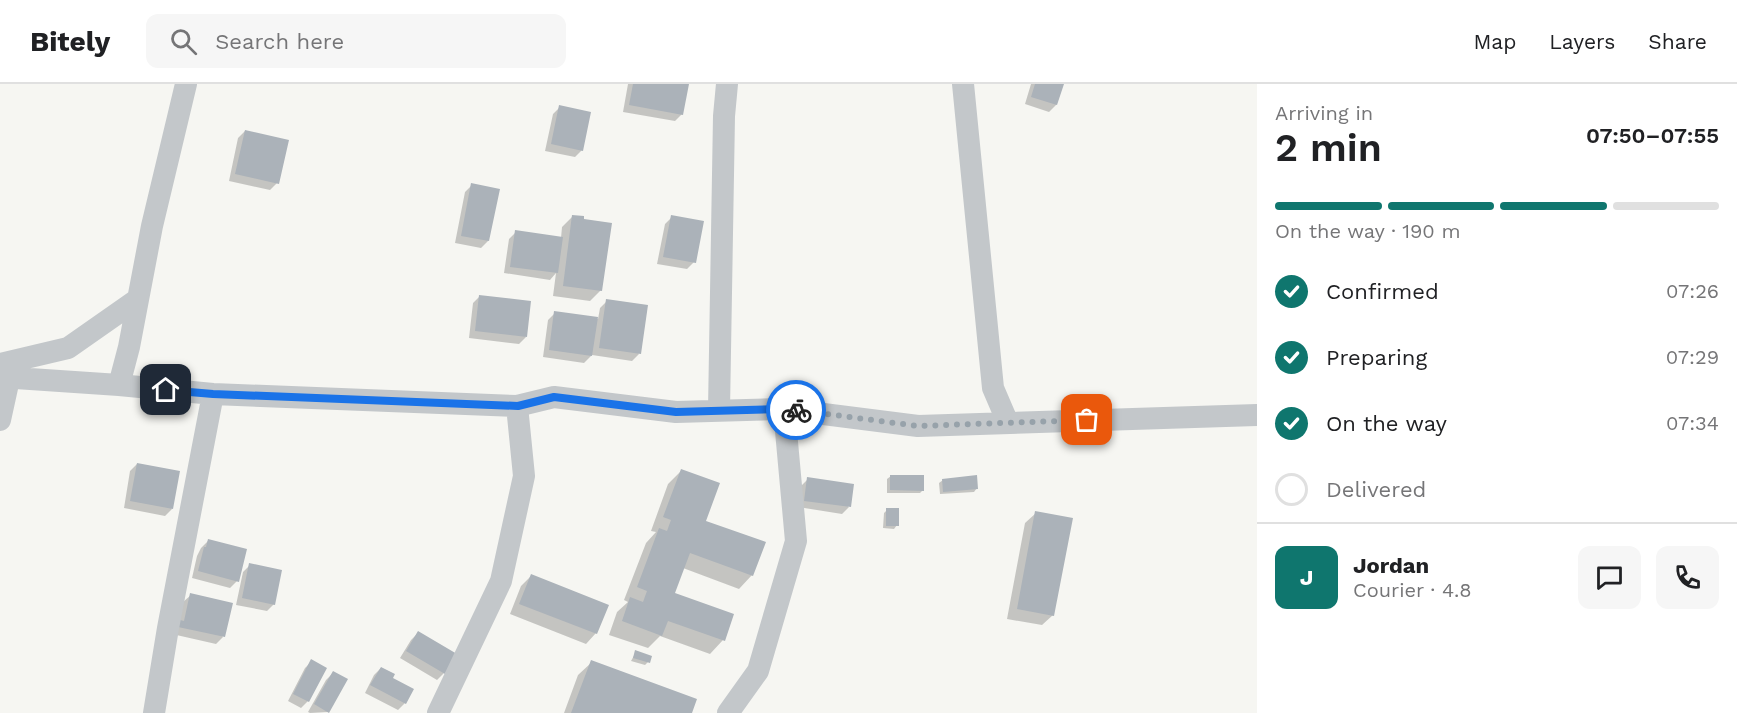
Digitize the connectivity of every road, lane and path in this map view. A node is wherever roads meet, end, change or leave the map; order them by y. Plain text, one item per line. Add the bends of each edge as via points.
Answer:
1 (186, 84) edge
2 (727, 84) edge
3 (963, 84) edge
4 (138, 300) junction
5 (3, 373) edge
6 (119, 385) junction
7 (213, 394) junction
8 (518, 406) junction
9 (784, 409) junction
10 (719, 410) junction
11 (1257, 414) edge
12 (0, 420) edge
13 (1008, 423) junction
14 (153, 713) edge
15 (438, 713) edge
16 (728, 713) edge

1 - 4 street
2 - 10 street
3 - 13 street via 993,388
4 - 5 street via 68,348
4 - 6 street
5 - 6 street
5 - 12 street
6 - 7 street
7 - 8 street
7 - 14 street
8 - 10 street via 554,397 676,412
8 - 15 street via 525,476 501,581
9 - 10 street
9 - 13 street via 918,426
9 - 16 street via 796,541 758,671
11 - 13 street

